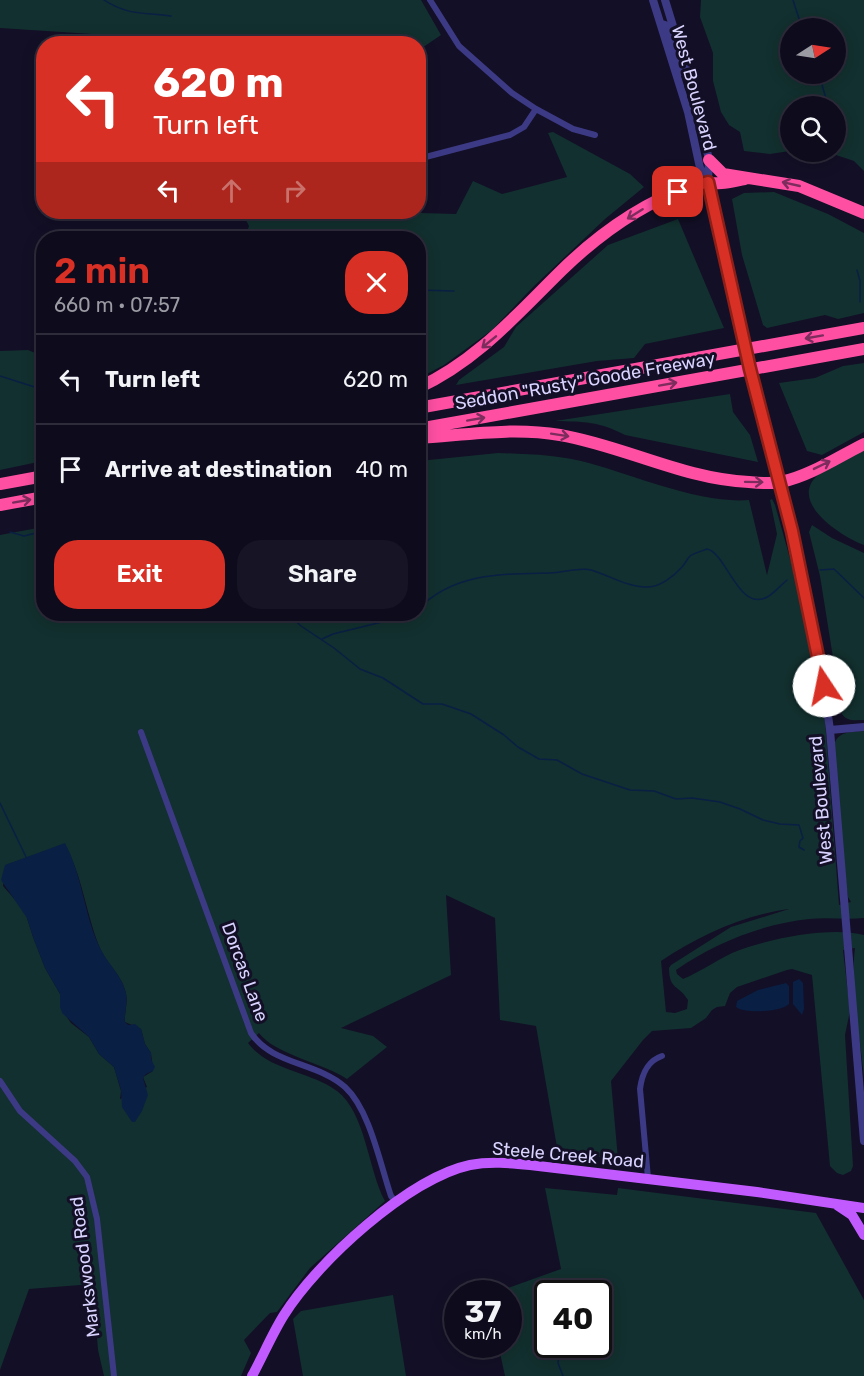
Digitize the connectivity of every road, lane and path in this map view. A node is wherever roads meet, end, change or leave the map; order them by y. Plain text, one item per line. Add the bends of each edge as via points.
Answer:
1 (430, 0) edge
2 (653, 0) edge
3 (658, 0) edge
4 (664, 0) edge
5 (672, 21) junction
6 (661, 24) junction
7 (695, 97) junction
8 (536, 109) junction
9 (595, 135) dead end
10 (426, 157) edge
11 (709, 160) junction
12 (745, 179) junction
13 (708, 182) junction
14 (864, 213) edge
15 (864, 328) edge
16 (864, 349) edge
17 (426, 384) edge
18 (426, 407) edge
19 (426, 428) edge
20 (426, 437) edge
21 (864, 444) edge
22 (36, 477) edge
23 (779, 482) junction
24 (0, 484) edge
25 (36, 498) edge
26 (0, 504) edge
27 (864, 727) edge
28 (830, 730) junction
29 (141, 732) dead end
30 (662, 1056) dead end
31 (0, 1081) edge
32 (864, 1141) edge
33 (648, 1178) junction
34 (396, 1203) junction
35 (834, 1203) junction
36 (864, 1208) edge
37 (864, 1234) edge
38 (114, 1376) edge
39 (252, 1376) edge

1 - 8 street via 466,53
2 - 6 street, West Boulevard
3 - 5 street via 664,17
4 - 5 street, West Boulevard
5 - 7 street, West Boulevard
6 - 7 street via 670,32 683,75
6 - 13 street, West Boulevard via 688,112 700,168
7 - 11 street, West Boulevard
8 - 9 street via 573,129
8 - 10 street via 524,127 510,135
11 - 12 highway via 723,174
11 - 13 street, West Boulevard
12 - 13 highway
14 -> 12 highway via 799,186
13 -> 17 highway via 660,200 606,232 491,341
13 - 23 street, West Boulevard, bridge
15 -> 18 highway, Seddon "Rusty" Goode Freeway
19 -> 16 highway, Seddon "Rusty" Goode Freeway
20 -> 23 highway via 476,432 557,434 704,477
23 -> 21 highway via 798,477
22 - 24 highway
23 - 28 street, West Boulevard
26 -> 25 highway
27 - 28 street
28 - 32 street, West Boulevard
29 - 34 street, Dorcas Lane via 251,1033 270,1052 330,1077 347,1089 366,1119
30 - 33 street via 645,1070 640,1089
31 - 38 street, Markswood Road via 20,1111 87,1177 94,1202
33 - 34 main road, Steele Creek Road via 485,1163 441,1175
33 - 35 main road, Steele Creek Road
34 - 39 main road, Steele Creek Road via 338,1252 302,1290 283,1316
35 - 36 main road, Steele Creek Road
35 - 37 main road via 852,1215

